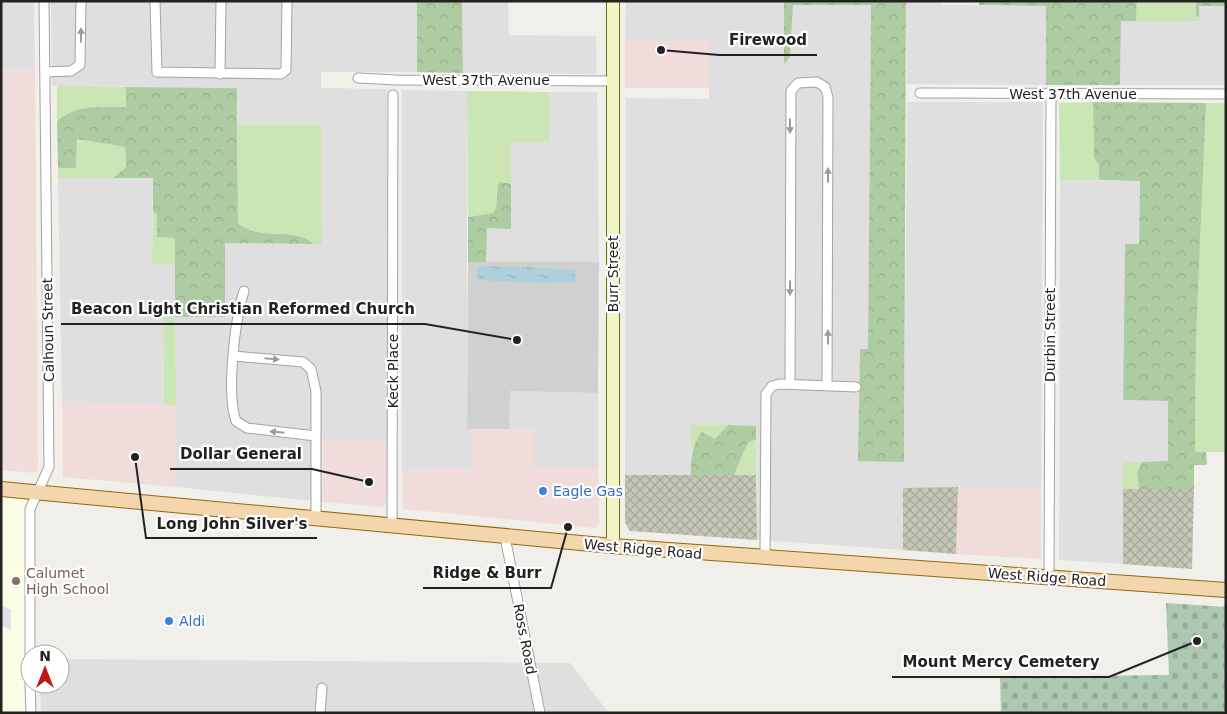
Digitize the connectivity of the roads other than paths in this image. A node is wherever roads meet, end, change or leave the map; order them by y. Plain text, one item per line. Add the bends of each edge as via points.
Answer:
1 (44, 1) edge
2 (81, 1) edge
3 (155, 1) edge
4 (221, 1) edge
5 (287, 1) edge
6 (613, 1) edge
7 (45, 72) junction
8 (220, 74) junction
9 (358, 78) dead end
10 (613, 81) junction
11 (920, 93) dead end
12 (1051, 94) junction
13 (1226, 94) edge
14 (393, 95) dead end
15 (244, 291) dead end
16 (234, 356) junction
17 (790, 384) junction
18 (827, 386) junction
19 (856, 387) dead end
20 (316, 436) junction
21 (1, 489) edge
22 (38, 492) junction
23 (316, 518) junction
24 (392, 526) junction
25 (505, 537) junction
26 (613, 546) junction
27 (765, 558) junction
28 (1049, 577) junction
29 (1226, 590) edge
30 (30, 644) edge
31 (322, 688) dead end
32 (30, 694) edge
33 (30, 713) edge
34 (320, 713) edge
35 (540, 713) edge

1 - 7 street, Calhoun Street
7 -> 2 street via 78,68 81,58
3 - 8 street via 156,72
4 - 8 street
5 - 8 street via 284,73
6 - 10 main road, Burr Street
7 - 22 street, Calhoun Street via 49,467
9 - 10 street, West 37th Avenue
10 - 26 main road, Burr Street
11 - 12 street, West 37th Avenue
12 - 13 street, West 37th Avenue
12 - 28 street, Durbin Street
14 - 24 street, Keck Place
15 - 16 street via 237,316
16 -> 20 street via 298,361 309,365 315,386
20 -> 16 street via 247,428 238,424 233,408
17 - 18 street
18 -> 17 street via 828,97 825,87 815,82 798,83 791,91
17 - 27 street via 772,386 765,398
18 - 19 street
20 - 23 street
21 - 22 main road, West Ridge Road
22 - 23 main road, West Ridge Road
22 - 30 street, Calhoun Street via 30,509
23 - 24 main road, West Ridge Road
24 - 25 main road, West Ridge Road
25 - 26 main road, West Ridge Road
25 - 35 street, Ross Road
26 - 27 main road, West Ridge Road
27 - 28 main road, West Ridge Road
28 - 29 main road, West Ridge Road
31 - 34 street
32 - 33 street

